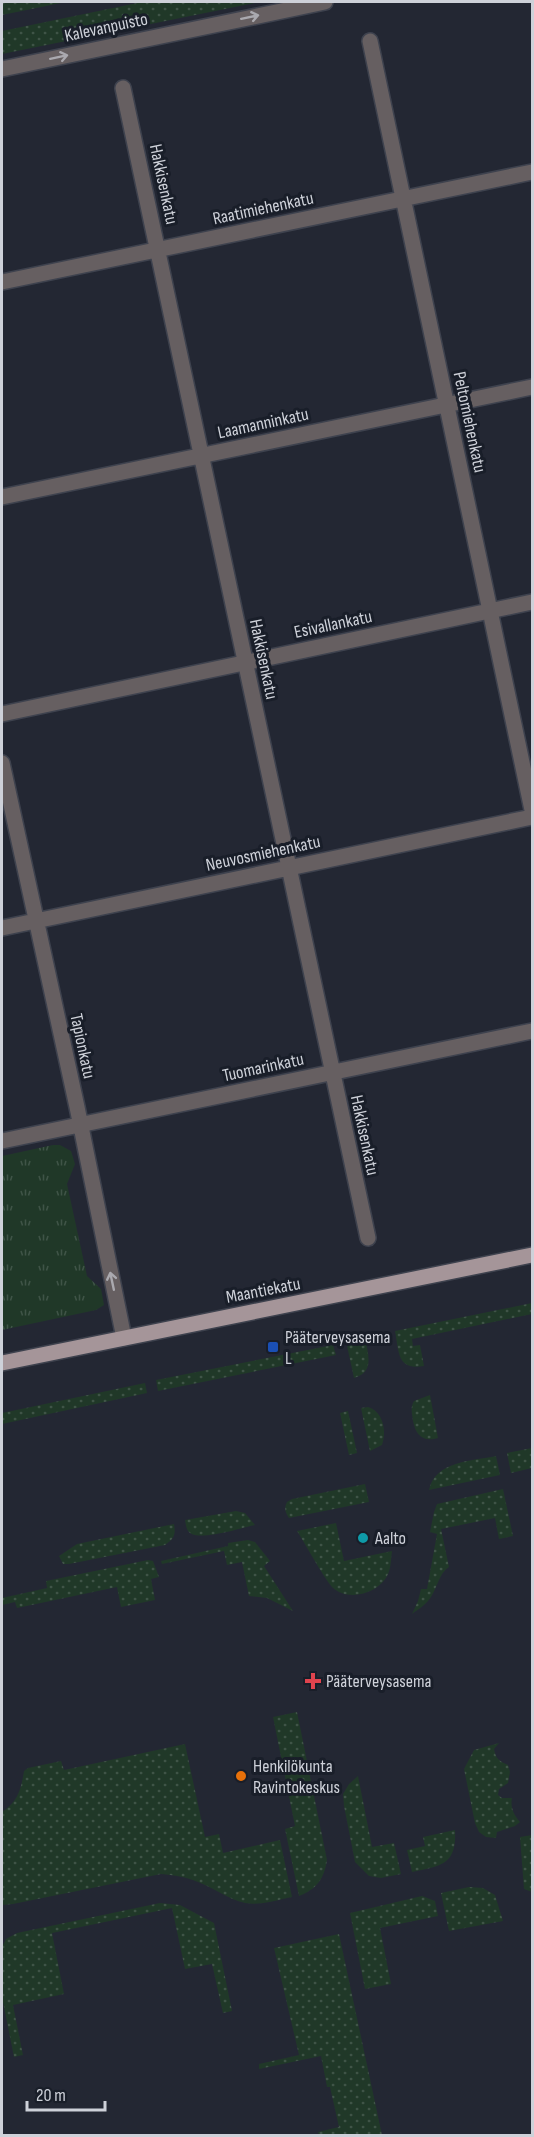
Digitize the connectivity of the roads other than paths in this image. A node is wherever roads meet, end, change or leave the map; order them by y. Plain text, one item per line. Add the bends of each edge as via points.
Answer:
1 (325, 2) edge
2 (370, 41) dead end
3 (2, 69) edge
4 (123, 88) dead end
5 (532, 172) edge
6 (402, 199) junction
7 (158, 250) junction
8 (2, 282) edge
9 (532, 387) edge
10 (446, 405) junction
11 (201, 456) junction
12 (2, 497) edge
13 (532, 602) edge
14 (490, 611) junction
15 (244, 662) junction
16 (2, 714) edge
17 (2, 763) edge
18 (532, 810) edge
19 (532, 818) edge
20 (288, 868) junction
21 (36, 920) junction
22 (2, 928) edge
23 (532, 1031) edge
24 (331, 1072) junction
25 (80, 1125) junction
26 (2, 1141) edge
27 (368, 1238) dead end
28 (532, 1255) edge
29 (124, 1338) junction
30 (2, 1363) edge

3 -> 1 street, Kalevanpuisto
2 - 6 street, Peltomiehenkatu
4 - 7 street, Hakkisenkatu
5 - 6 street, Raatimiehenkatu
6 - 7 street, Raatimiehenkatu
6 - 10 street, Peltomiehenkatu
7 - 8 street, Raatimiehenkatu
7 - 11 street, Hakkisenkatu
9 - 10 street, Laamanninkatu
10 - 11 street, Laamanninkatu
10 - 14 street, Peltomiehenkatu
11 - 12 street, Laamanninkatu
11 - 15 street, Hakkisenkatu
13 - 14 street, Esivallankatu
14 - 15 street, Esivallankatu
14 - 18 street, Peltomiehenkatu
15 - 16 street, Esivallankatu
15 - 20 street, Hakkisenkatu
17 - 21 street, Tapionkatu
19 - 20 street, Neuvosmiehenkatu
20 - 21 street, Neuvosmiehenkatu
20 - 24 street, Hakkisenkatu
21 - 22 street, Neuvosmiehenkatu
21 - 25 street, Tapionkatu
23 - 24 street, Tuomarinkatu
24 - 25 street, Tuomarinkatu
24 - 27 street, Hakkisenkatu
25 - 26 street, Tuomarinkatu
29 -> 25 street, Tapionkatu
28 - 29 main road, Maantiekatu
29 - 30 main road, Maantiekatu

